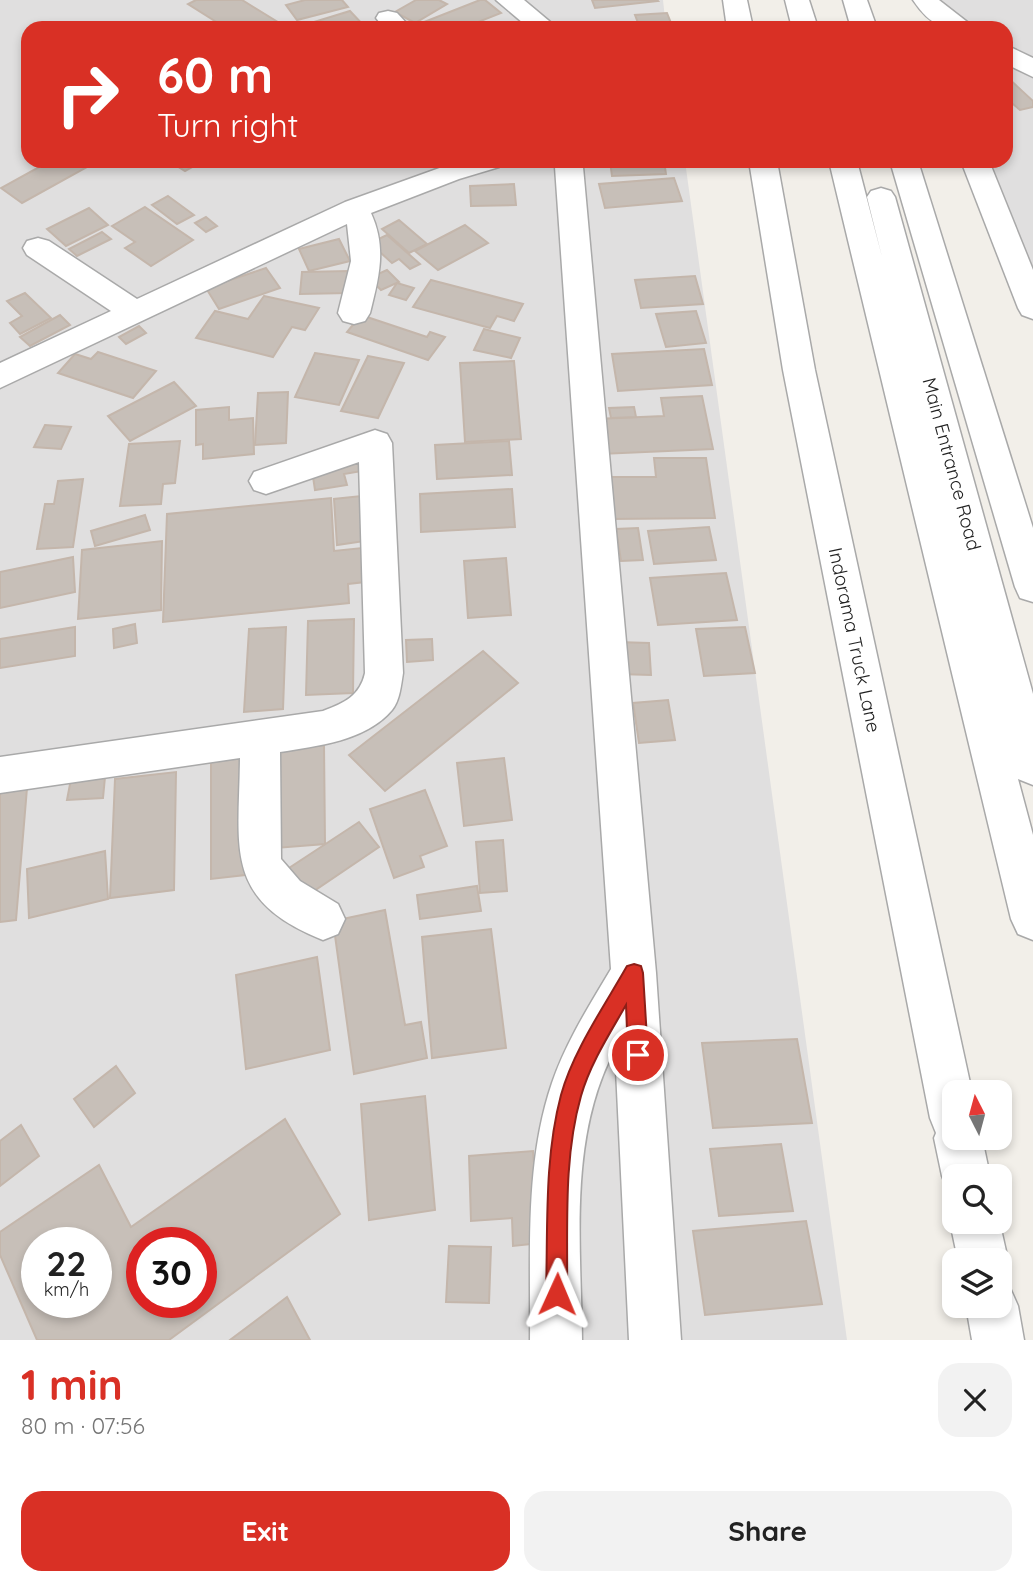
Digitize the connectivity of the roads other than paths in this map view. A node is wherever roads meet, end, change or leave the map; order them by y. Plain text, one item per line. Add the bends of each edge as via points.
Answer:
1 (508, 0) edge
2 (547, 0) edge
3 (735, 0) edge
4 (797, 0) edge
5 (855, 0) edge
6 (534, 21) edge
7 (543, 21) edge
8 (739, 21) edge
9 (803, 21) edge
10 (862, 21) edge
11 (1013, 57) edge
12 (1033, 69) edge
13 (466, 168) edge
14 (569, 168) edge
15 (764, 168) edge
16 (845, 168) edge
17 (872, 168) edge
18 (906, 168) edge
19 (978, 168) edge
20 (355, 209) junction
21 (38, 248) dead end
22 (1033, 308) edge
23 (134, 312) junction
24 (354, 313) dead end
25 (0, 376) edge
26 (266, 481) dead end
27 (1033, 587) edge
28 (260, 737) junction
29 (1033, 766) edge
30 (0, 775) edge
31 (323, 919) dead end
32 (1033, 919) edge
33 (634, 973) junction
34 (946, 1080) edge
35 (994, 1318) edge
36 (556, 1340) edge
37 (655, 1340) edge
38 (999, 1340) edge

1 - 6 street
2 - 7 street
3 - 8 street
4 - 9 street
5 - 10 street
11 - 12 street
13 - 20 street
14 - 33 street
15 - 34 street, Indorama Truck Lane via 799,370
16 - 32 street
17 - 29 street, Main Entrance Road
18 - 27 street
19 - 22 street
20 - 23 street
20 - 24 street via 366,230 368,250
21 - 23 street
23 - 25 street
26 - 28 street via 375,443 384,673 380,697 358,715 323,728
28 - 30 street
28 - 31 street via 260,859 266,877 277,891
33 - 36 street via 594,1042 571,1094 559,1165
33 - 37 street
35 - 38 street

